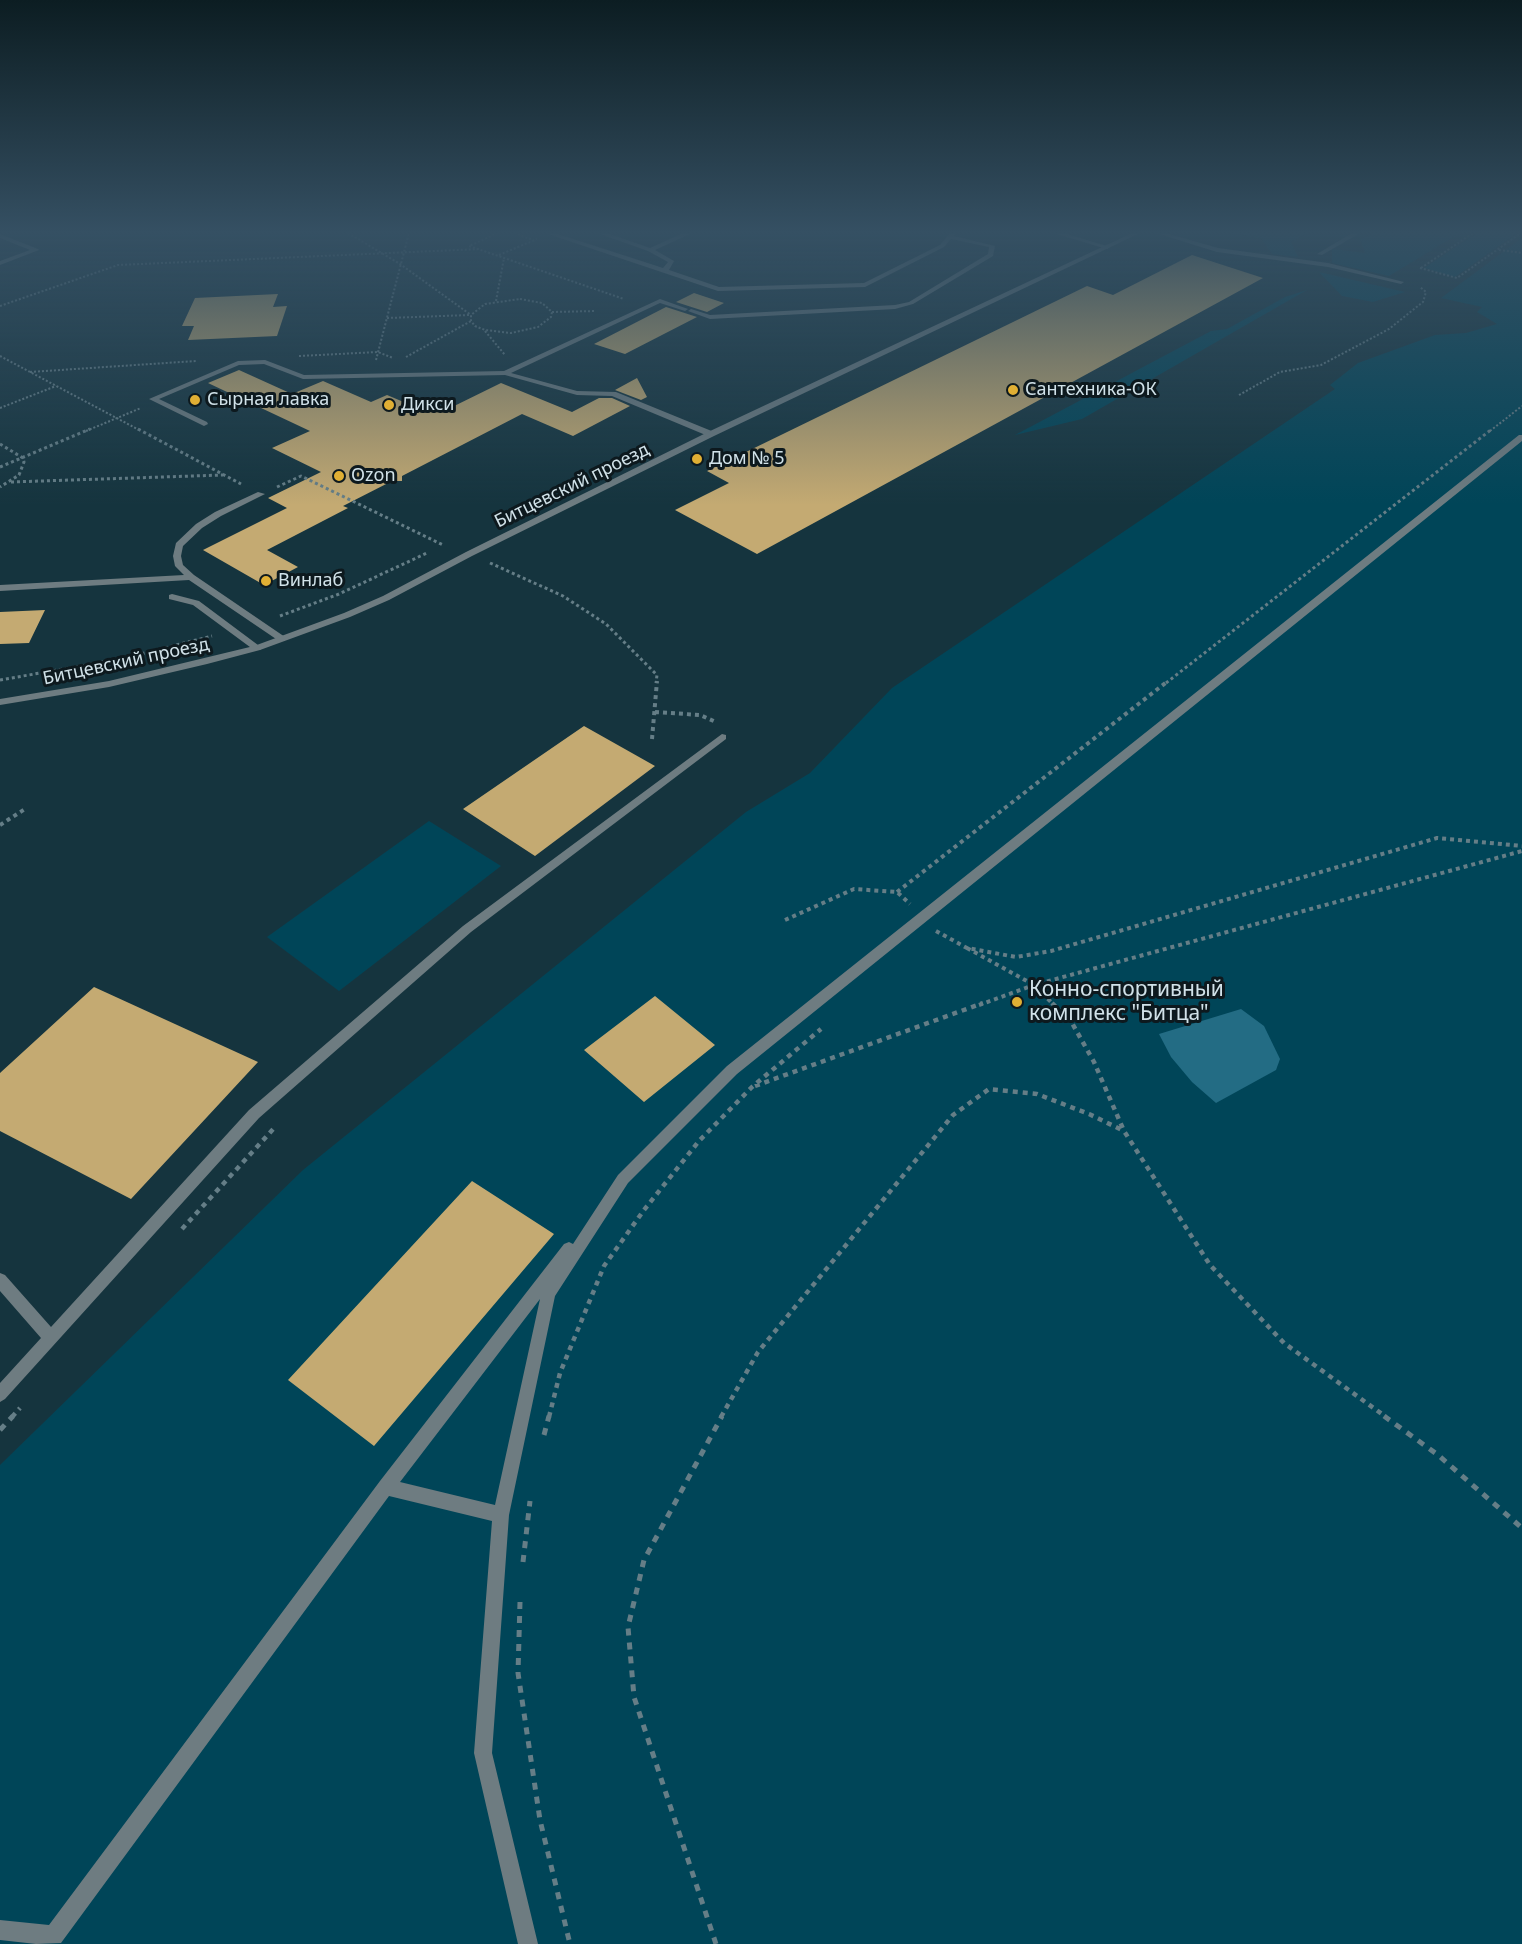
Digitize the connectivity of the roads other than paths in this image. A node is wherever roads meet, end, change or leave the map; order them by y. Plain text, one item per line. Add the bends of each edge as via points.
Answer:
1 (611, 324) edge
2 (945, 324) edge
3 (505, 373) junction
4 (204, 424) dead end
5 (711, 435) junction
6 (1522, 437) edge
7 (261, 494) road end
8 (191, 577) junction
9 (0, 588) edge
10 (172, 597) dead end
11 (282, 639) junction
12 (257, 648) junction
13 (0, 702) edge
14 (722, 737) road end
15 (623, 1179) junction
16 (0, 1280) edge
17 (50, 1337) junction
18 (0, 1394) edge
19 (386, 1487) junction
20 (501, 1515) junction
21 (0, 1929) edge
22 (53, 1942) edge
23 (528, 1944) edge

1 - 3 street
2 - 5 street, Битцевский проезд
3 - 4 street via 303,377 265,362 238,363 153,399
3 - 5 street via 577,393 613,394
5 - 11 street, Битцевский проезд via 386,598
6 - 15 street via 732,1071
7 - 8 street via 218,514 179,544 179,566
8 - 9 street
8 - 11 street
10 - 12 street via 196,603
11 - 12 street, Битцевский проезд
12 - 13 street, Битцевский проезд via 109,684
14 - 17 street via 467,929 254,1114
15 - 19 street
15 - 20 street via 548,1294
16 - 17 street
17 - 18 street
19 - 20 street
19 - 22 street
20 - 23 street via 483,1753
21 - 22 street

